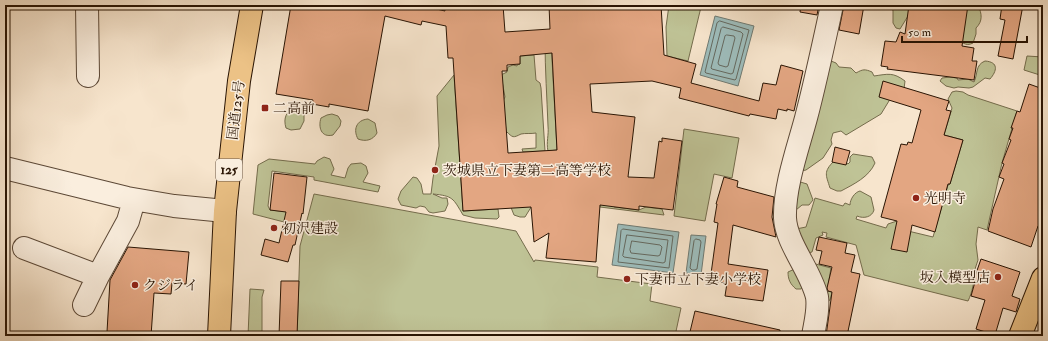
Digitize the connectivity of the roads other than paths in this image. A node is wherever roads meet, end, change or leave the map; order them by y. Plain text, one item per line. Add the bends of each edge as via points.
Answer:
1 (86, 5) edge
2 (252, 5) edge
3 (832, 5) edge
4 (88, 76) dead end
5 (5, 168) edge
6 (134, 200) junction
7 (225, 211) junction
8 (24, 248) dead end
9 (98, 276) junction
10 (1043, 278) edge
11 (84, 305) dead end
12 (219, 336) edge
13 (813, 336) edge
14 (1020, 336) edge

1 - 4 street
2 - 7 main road, 国道125号 / 125 via 239,81
3 - 13 street via 785,207 786,228 817,296
5 - 6 street
6 - 7 street
6 - 9 street via 128,220
7 - 12 main road, 国道125号 / 125
8 - 9 street
9 - 11 street
10 - 14 main road

